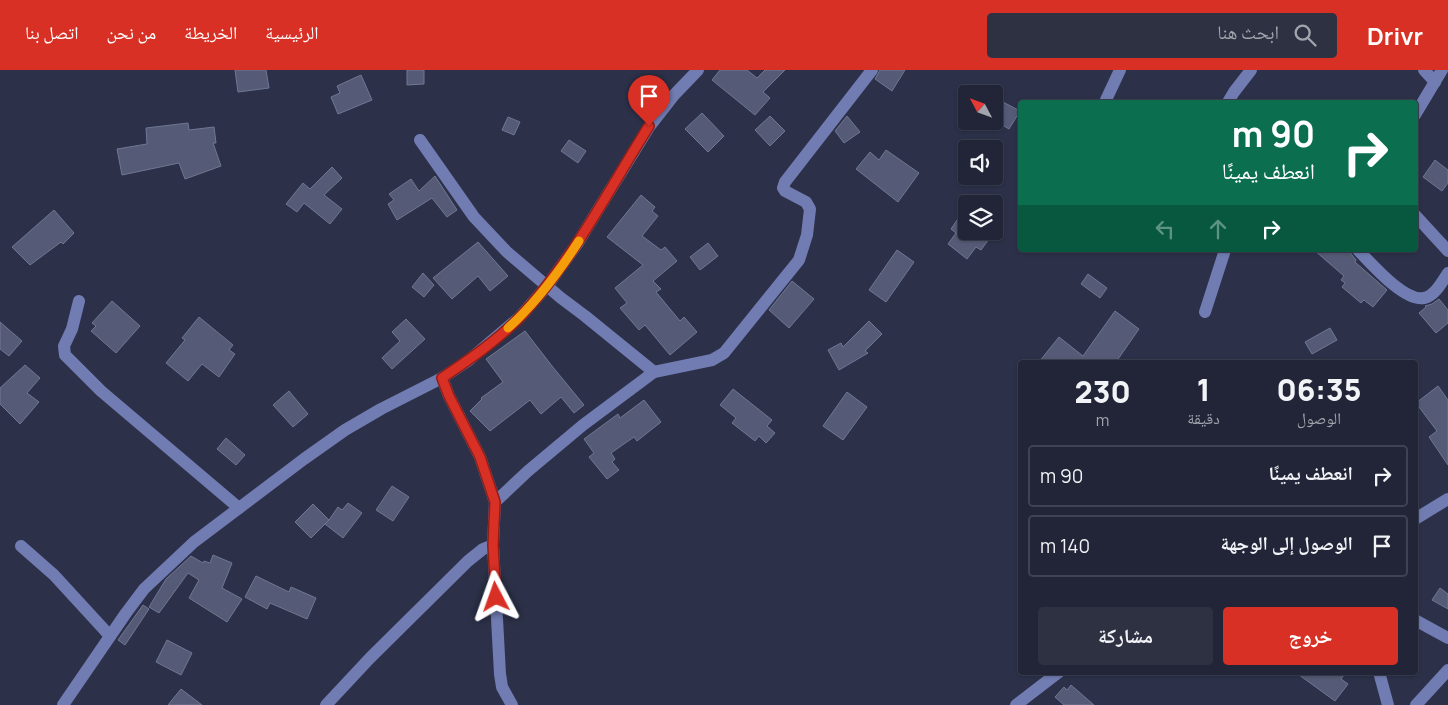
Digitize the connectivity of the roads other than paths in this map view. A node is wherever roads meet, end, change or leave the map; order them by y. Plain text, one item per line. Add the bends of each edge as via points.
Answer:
1 (698, 70) edge
2 (872, 70) edge
3 (1120, 70) edge
4 (1252, 70) edge
5 (1424, 70) edge
6 (1442, 70) edge
7 (1435, 82) junction
8 (1106, 100) edge
9 (1229, 100) edge
10 (1418, 111) edge
11 (420, 140) dead end
12 (1418, 217) edge
13 (1448, 251) edge
14 (1224, 252) edge
15 (1360, 252) edge
16 (1448, 273) edge
17 (547, 286) junction
18 (79, 301) dead end
19 (1205, 312) dead end
20 (654, 372) junction
21 (442, 378) junction
22 (1448, 499) edge
23 (495, 502) junction
24 (239, 508) junction
25 (1418, 517) edge
26 (493, 545) junction
27 (21, 546) dead end
28 (1418, 622) edge
29 (110, 636) junction
30 (1448, 638) edge
31 (1448, 670) edge
32 (1056, 675) edge
33 (1380, 675) edge
34 (63, 705) edge
35 (326, 705) edge
36 (512, 705) edge
37 (1016, 705) edge
38 (1388, 705) edge
39 (1416, 705) edge

1 - 17 street via 649,126 577,244
2 - 20 street via 784,182 785,191 806,202 810,209 808,235 799,260 724,353 712,360
3 - 8 street
4 - 9 street
5 - 7 street
6 - 7 street
7 - 10 street
11 - 17 street via 474,217 507,252
12 - 13 street
14 - 19 street
15 - 16 street via 1404,293 1413,297 1424,298 1437,290
17 - 20 street
17 - 21 street via 502,334
18 - 24 street via 64,355 101,391
20 - 23 street via 583,425
21 - 23 street via 480,457
21 - 24 street via 345,430
22 - 25 street
23 - 26 street
24 - 29 street via 161,572 144,589
26 - 35 street via 482,549 468,561
26 - 36 street via 500,674 502,687
27 - 29 street via 54,575
28 - 30 street
29 - 34 street
31 - 39 street
32 - 37 street
33 - 38 street

